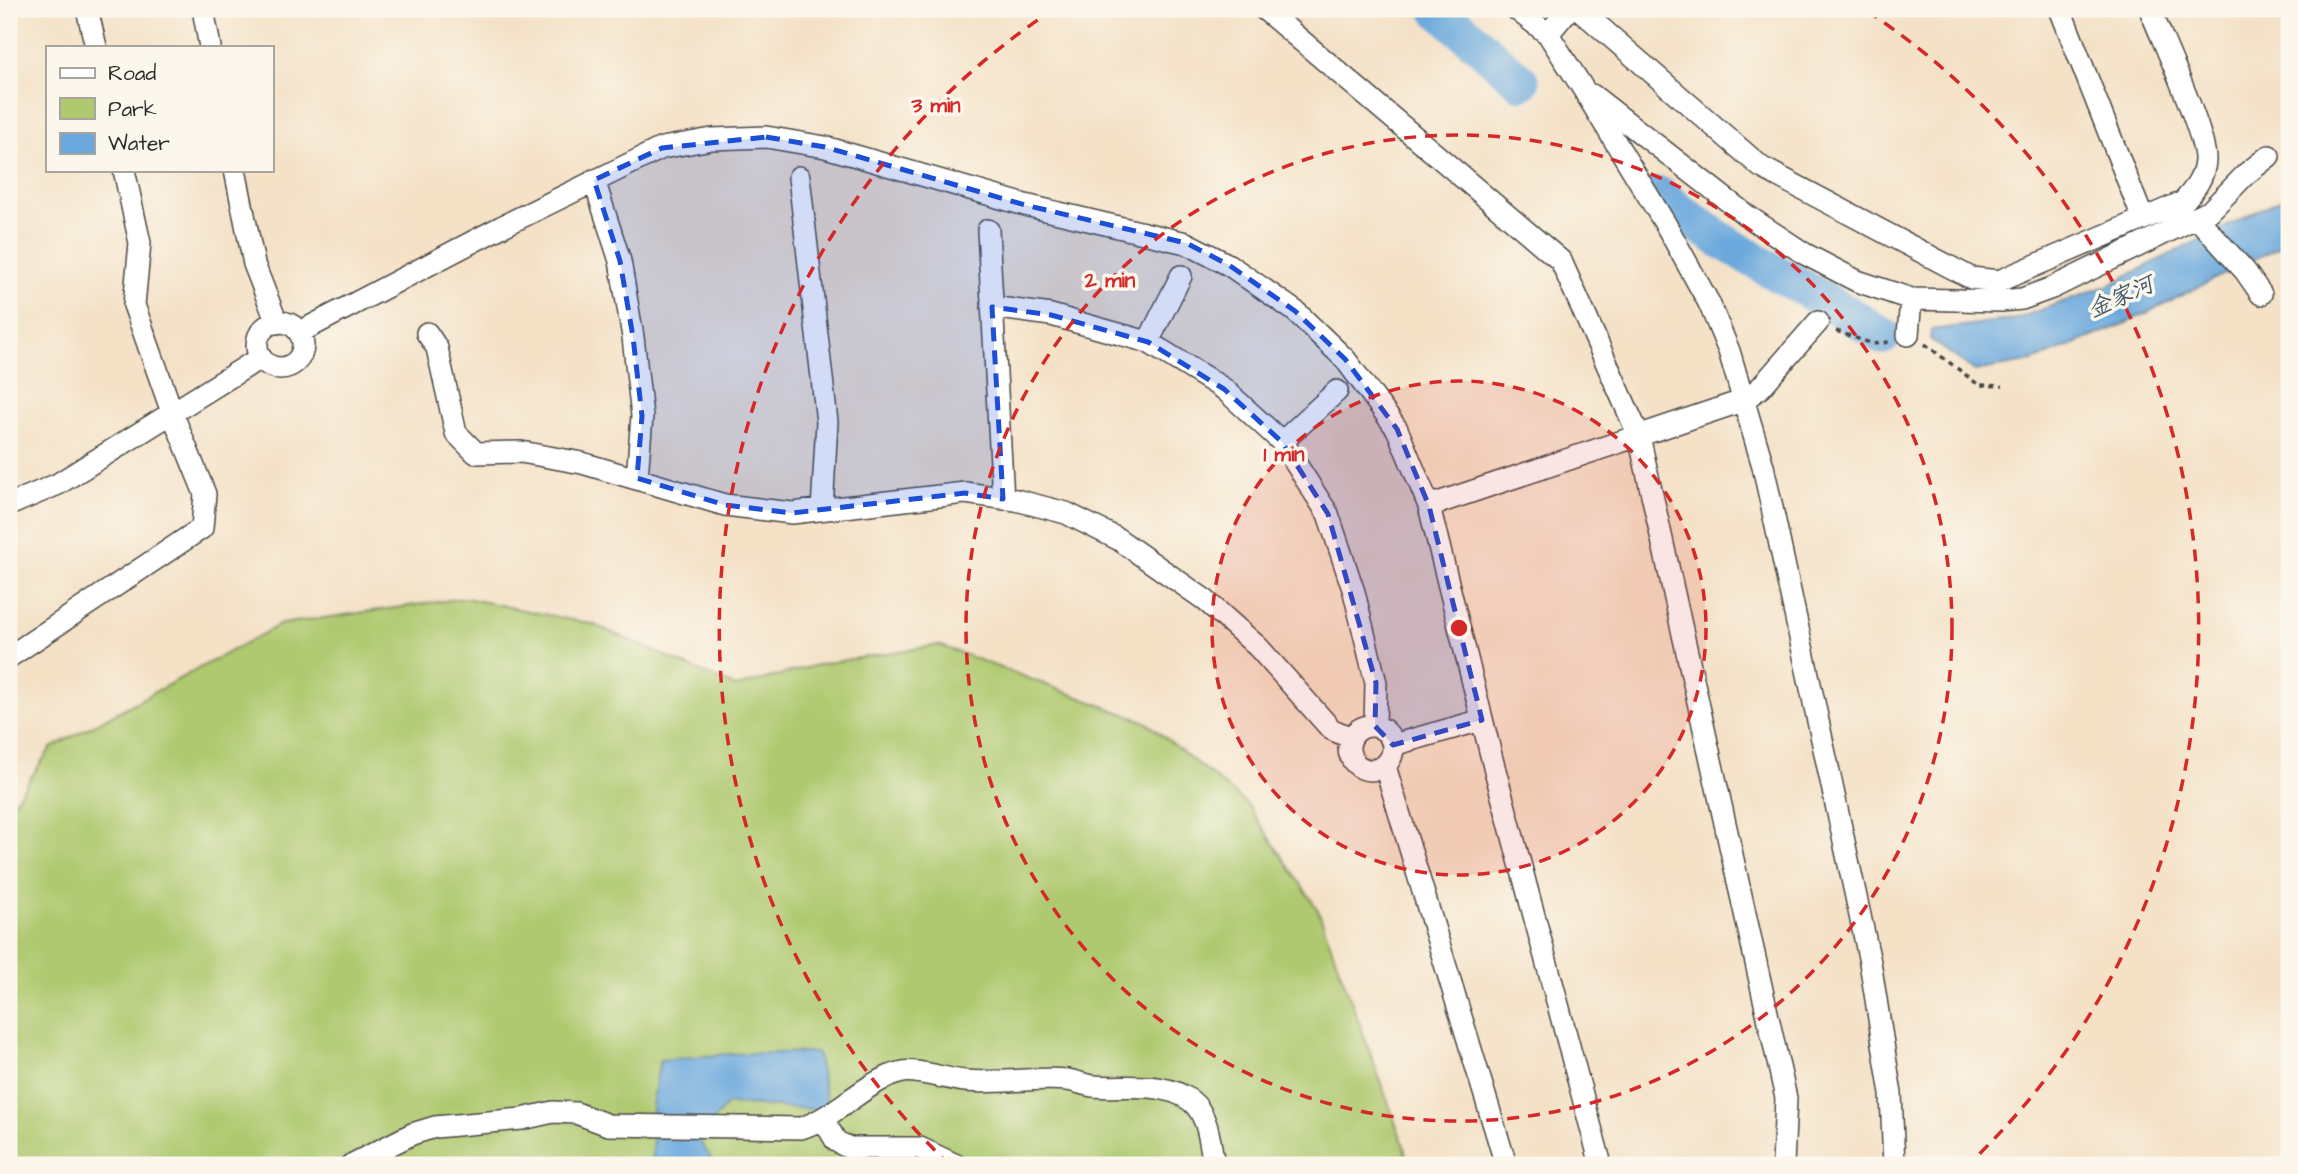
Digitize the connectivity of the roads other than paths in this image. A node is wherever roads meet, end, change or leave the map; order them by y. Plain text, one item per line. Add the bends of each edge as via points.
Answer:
1 (87, 9) edge
2 (203, 9) edge
3 (1264, 9) edge
4 (1516, 9) edge
5 (1569, 9) edge
6 (1580, 9) edge
7 (2060, 9) edge
8 (2150, 9) edge
9 (1548, 34) junction
10 (96, 46) edge
11 (211, 46) edge
12 (1582, 87) junction
13 (2269, 156) dead end
14 (124, 172) edge
15 (235, 172) edge
16 (799, 177) dead end
17 (594, 180) junction
18 (2143, 219) junction
19 (2204, 225) junction
20 (988, 230) dead end
21 (1181, 275) dead end
22 (2261, 294) dead end
23 (1911, 299) junction
24 (992, 307) junction
25 (1818, 321) dead end
26 (277, 323) junction
27 (300, 332) junction
28 (427, 333) dead end
29 (1908, 335) dead end
30 (1149, 342) junction
31 (260, 358) junction
32 (1337, 391) dead end
33 (1742, 401) junction
34 (173, 415) junction
35 (1639, 436) junction
36 (1282, 442) junction
37 (637, 478) junction
38 (1003, 499) junction
39 (9, 505) edge
40 (1429, 506) junction
41 (822, 510) junction
42 (9, 657) edge
43 (1482, 720) junction
44 (1375, 726) junction
45 (1351, 738) junction
46 (1393, 746) junction
47 (1385, 766) junction
48 (824, 1119) junction
49 (351, 1165) edge
50 (956, 1165) edge
51 (1214, 1165) edge
52 (1506, 1165) edge
53 (1601, 1165) edge
54 (1783, 1165) edge
55 (1894, 1165) edge

1 - 10 street
2 - 11 street
3 - 35 street via 1561,261
4 - 9 street
5 - 9 street
6 - 18 street via 1761,167 1971,278 1999,281
7 - 18 street
8 - 18 street via 2206,160 2198,186 2183,202
9 - 12 street
12 - 23 street via 1746,215 1805,254 1857,281
12 - 33 street via 1709,303 1729,351
13 - 19 street via 2210,211
14 - 34 street via 140,243 134,305
15 - 26 street via 254,264
16 - 41 street via 827,422
17 - 27 street
17 - 37 street via 620,261 633,337 642,416
17 - 40 street via 662,148 712,139 766,137 825,146 1025,205 1186,243 1229,265 1295,311 1345,359 1397,429
19 - 22 street
19 - 23 street via 2022,299
20 - 24 street
21 - 30 street
23 - 29 street
24 - 30 street via 1051,316
24 - 38 street
25 - 33 street via 1760,388
26 - 27 street via 285,321
26 - 31 street via 267,325 257,340
27 - 31 street via 304,350 293,365 275,369
28 - 37 street via 437,348 456,433 476,453 521,453
30 - 36 street via 1224,388
31 - 34 street
32 - 36 street
33 - 35 street
33 - 55 street via 1763,466 1870,962 1891,1094
34 - 39 street via 58,484
34 - 42 street via 205,494 202,528
35 - 40 street
35 - 54 street via 1786,1098
36 - 44 street via 1328,514 1376,683
37 - 41 street via 725,505 792,513
38 - 41 street via 965,493
38 - 45 street via 1066,513 1118,539 1205,600 1258,648 1331,729
40 - 43 street
43 - 46 street
43 - 53 street
44 - 45 street via 1360,729
44 - 46 street via 1388,734
45 - 47 street via 1349,753 1354,763 1367,771
46 - 47 street
47 - 52 street
48 - 49 street via 801,1128 616,1125 576,1113 553,1112 435,1127
48 - 50 street via 836,1141 849,1148 920,1148
48 - 51 street via 901,1072 968,1081 1132,1085 1180,1094 1192,1102 1204,1119

